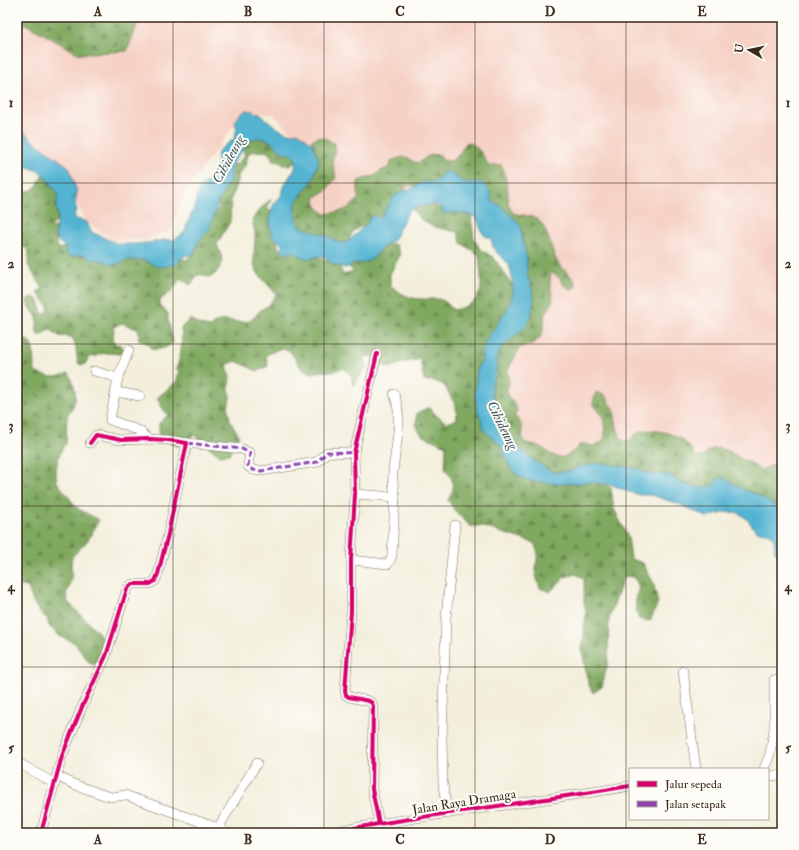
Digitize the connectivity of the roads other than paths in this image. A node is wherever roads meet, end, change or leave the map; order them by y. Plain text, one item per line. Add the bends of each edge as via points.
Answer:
1 (129, 350) dead end
2 (377, 354) dead end
3 (94, 371) dead end
4 (118, 378) junction
5 (116, 392) junction
6 (394, 394) dead end
7 (140, 396) dead end
8 (149, 439) junction
9 (90, 442) dead end
10 (187, 443) junction
11 (354, 453) junction
12 (355, 494) junction
13 (395, 497) junction
14 (455, 525) dead end
15 (352, 560) junction
16 (683, 671) dead end
17 (774, 680) dead end
18 (17, 762) edge
19 (257, 763) dead end
20 (696, 768) edge
21 (764, 768) edge
22 (782, 775) edge
23 (769, 776) edge
24 (56, 780) junction
25 (629, 786) edge
26 (447, 814) junction
27 (379, 824) junction
28 (218, 828) junction
29 (41, 833) edge
30 (227, 833) edge
31 (326, 833) edge

1 - 4 street
2 - 11 street
3 - 4 street
4 - 5 street
5 - 7 street
5 - 8 street via 110,420 140,431
6 - 13 street via 397,401 398,433 393,472
8 - 9 street via 121,440 96,435
8 - 10 street
10 - 11 street via 242,449 250,453 248,466 261,471 316,462 327,452
10 - 24 street via 158,574 150,584 132,584 127,589 106,656 71,732
11 - 12 street
12 - 13 street
12 - 15 street
13 - 15 street via 390,562 388,564
14 - 26 street via 446,618 442,741 442,784
15 - 27 street via 346,695 369,701 373,706 372,788
16 - 20 street
17 - 21 street via 774,730 770,754
18 - 24 street
19 - 28 street
22 - 23 street
24 - 28 street via 112,797 126,796
24 - 29 street
25 - 26 street, Jalan Raya Dramaga
26 - 27 street, Jalan Raya Dramaga
27 - 31 street, Jalan Raya Dramaga
28 - 30 street

